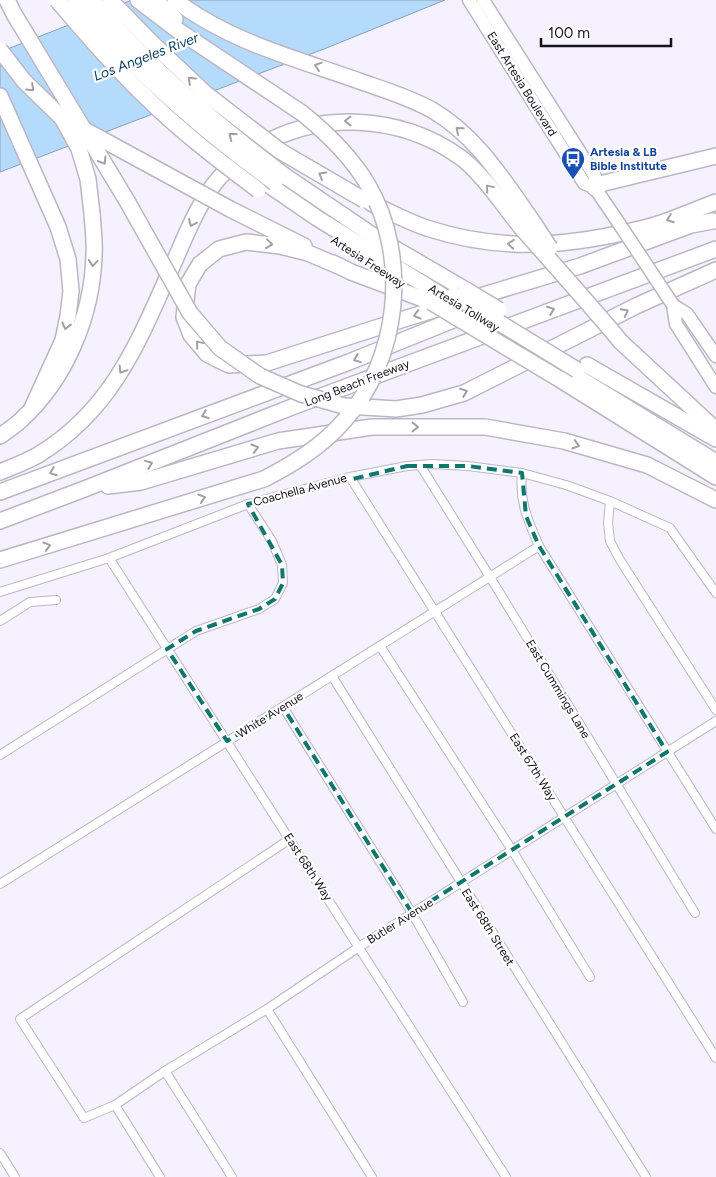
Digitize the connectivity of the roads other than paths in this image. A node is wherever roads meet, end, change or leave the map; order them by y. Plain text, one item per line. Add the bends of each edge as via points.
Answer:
1 (7, 0) edge
2 (57, 0) edge
3 (68, 0) edge
4 (75, 0) edge
5 (92, 0) edge
6 (110, 0) edge
7 (138, 0) edge
8 (155, 0) edge
9 (175, 0) edge
10 (470, 0) edge
11 (483, 0) edge
12 (14, 14) junction
13 (498, 34) junction
14 (0, 50) edge
15 (209, 51) junction
16 (0, 96) edge
17 (716, 156) edge
18 (272, 184) junction
19 (595, 188) junction
20 (716, 202) edge
21 (715, 221) edge
22 (527, 224) junction
23 (716, 249) edge
24 (340, 267) junction
25 (716, 270) edge
26 (455, 294) junction
27 (431, 302) junction
28 (673, 305) junction
29 (716, 356) edge
30 (572, 371) junction
31 (716, 387) edge
32 (32, 408) junction
33 (716, 430) edge
34 (0, 436) edge
35 (716, 439) edge
36 (716, 455) edge
37 (716, 462) edge
38 (420, 465) junction
39 (0, 472) edge
40 (522, 473) junction
41 (350, 476) junction
42 (716, 477) edge
43 (87, 488) junction
44 (0, 492) edge
45 (716, 500) edge
46 (610, 501) junction
47 (248, 504) junction
48 (0, 521) edge
49 (539, 546) junction
50 (109, 558) junction
51 (0, 560) edge
52 (490, 577) junction
53 (0, 592) edge
54 (716, 593) edge
55 (56, 600) dead end
56 (435, 611) junction
57 (0, 620) edge
58 (380, 646) junction
59 (167, 649) junction
60 (332, 676) junction
61 (283, 707) junction
62 (716, 710) edge
63 (716, 722) edge
64 (227, 741) junction
65 (667, 752) junction
66 (0, 755) edge
67 (616, 785) junction
68 (564, 817) junction
69 (716, 829) edge
70 (290, 839) junction
71 (512, 850) junction
72 (461, 883) junction
73 (0, 884) edge
74 (695, 912) dead end
75 (412, 914) junction
76 (359, 947) junction
77 (590, 977) dead end
78 (463, 1002) dead end
79 (267, 1009) junction
80 (716, 1058) edge
81 (165, 1071) junction
82 (115, 1105) junction
83 (0, 1153) edge
84 (15, 1177) edge
85 (160, 1177) edge
86 (232, 1177) edge
87 (372, 1177) edge
88 (506, 1177) edge
89 (646, 1177) edge

1 - 12 highway
2 - 18 highway, Artesia Freeway, bridge via 150,102 210,153
3 - 18 highway, Artesia Tollway via 142,80 196,129
4 - 18 highway, Artesia Tollway, bridge via 156,85
18 -> 5 highway, Artesia Freeway, bridge via 229,133 174,86 119,32
20 -> 6 highway, bridge via 650,227 570,242 526,245 479,241 429,229 364,200 280,151 206,94
7 - 15 highway
8 - 15 highway
22 -> 9 highway via 494,167 476,146 432,110 380,88 246,41 213,25
10 - 13 main road, East Artesia Boulevard
11 - 13 main road, East Artesia Boulevard
12 -> 25 highway, bridge via 127,201 190,313 220,348 260,376 301,394 344,406 396,409 464,393 636,306
12 -> 32 highway, bridge via 79,149 88,179 94,255 92,282 70,353 53,384
13 - 19 main road, East Artesia Boulevard via 584,184
14 -> 24 highway, bridge via 24,81 62,117
51 -> 15 highway, bridge via 264,479 295,462 344,422 376,370 387,340 393,307 394,271 381,212 369,186 328,134
16 -> 32 highway via 58,227 68,259 71,291 63,340
17 - 19 highway via 604,183
18 - 26 highway, Artesia Tollway via 317,218
18 - 26 highway, Artesia Freeway via 368,232
18 - 27 highway, Artesia Freeway
19 - 28 main road, East Artesia Boulevard, bridge
21 -> 24 highway via 691,225 580,266 267,363 229,365 207,354 191,334 184,317 188,284 200,264 219,249 246,242 280,246 308,253
21 -> 44 highway, Long Beach Freeway
22 - 33 highway, bridge via 553,264 621,342
22 -> 39 highway via 460,157 410,131 354,121 334,122 266,142 240,158 219,179 199,207 140,338 122,371 96,406 38,455
43 -> 23 highway, Long Beach Freeway via 292,407
24 - 27 highway
26 - 30 highway, Artesia Tollway
26 - 30 highway, Artesia Freeway, bridge
27 - 30 highway, Artesia Freeway, bridge
28 - 29 main road, East Artesia Boulevard via 687,314
28 - 31 main road, East Artesia Boulevard via 676,324
30 - 35 highway, Artesia Freeway
30 - 36 highway, Artesia Tollway
30 - 37 highway, Artesia Tollway
30 - 42 highway, Artesia Freeway
32 - 34 highway
38 - 40 street, Coachella Avenue via 468,466
38 - 41 street, Coachella Avenue
38 - 52 street, East Cummings Lane
40 - 46 street, Coachella Avenue
40 - 49 street via 520,490 526,516
41 - 47 street, Coachella Avenue
41 - 56 street, East 67th Way
43 -> 45 highway via 141,482 278,441 372,427 486,427 564,442 646,465
43 - 48 highway, Long Beach Freeway
46 - 54 street, Coachella Avenue via 670,528
46 - 62 street via 610,541
47 - 50 street, Coachella Avenue
47 - 59 street via 272,541 282,565 283,583 276,599 259,609 196,631
49 - 52 street, White Avenue
49 - 65 street
50 - 53 street, Coachella Avenue
50 - 59 street, East 68th Way
52 - 56 street, White Avenue
52 - 67 street, East Cummings Lane
55 - 57 street via 30,602
56 - 58 street, White Avenue
56 - 68 street, East 67th Way
58 - 60 street, White Avenue
58 - 71 street
59 - 64 street, East 68th Way
59 - 66 street
60 - 61 street, White Avenue
60 - 72 street, East 68th Street
61 - 64 street, White Avenue
61 - 75 street
63 - 65 street, Butler Avenue
64 - 70 street, East 68th Way
64 - 73 street, White Avenue
65 - 67 street, Butler Avenue
65 - 69 street
67 - 68 street, Butler Avenue
67 - 74 street, East Cummings Lane
68 - 71 street, Butler Avenue
68 - 80 street, East 67th Way
70 - 76 street, East 68th Way
70 - 82 street, Butler Avenue via 20,1019 84,1118
71 - 72 street, Butler Avenue
71 - 77 street
72 - 75 street, Butler Avenue
72 - 89 street, East 68th Street
75 - 76 street, Butler Avenue
75 - 78 street
76 - 79 street, Butler Avenue
76 - 88 street, East 68th Way
79 - 81 street, Butler Avenue
79 - 87 street
81 - 82 street, Butler Avenue
81 - 86 street
82 - 85 street
83 - 84 street

